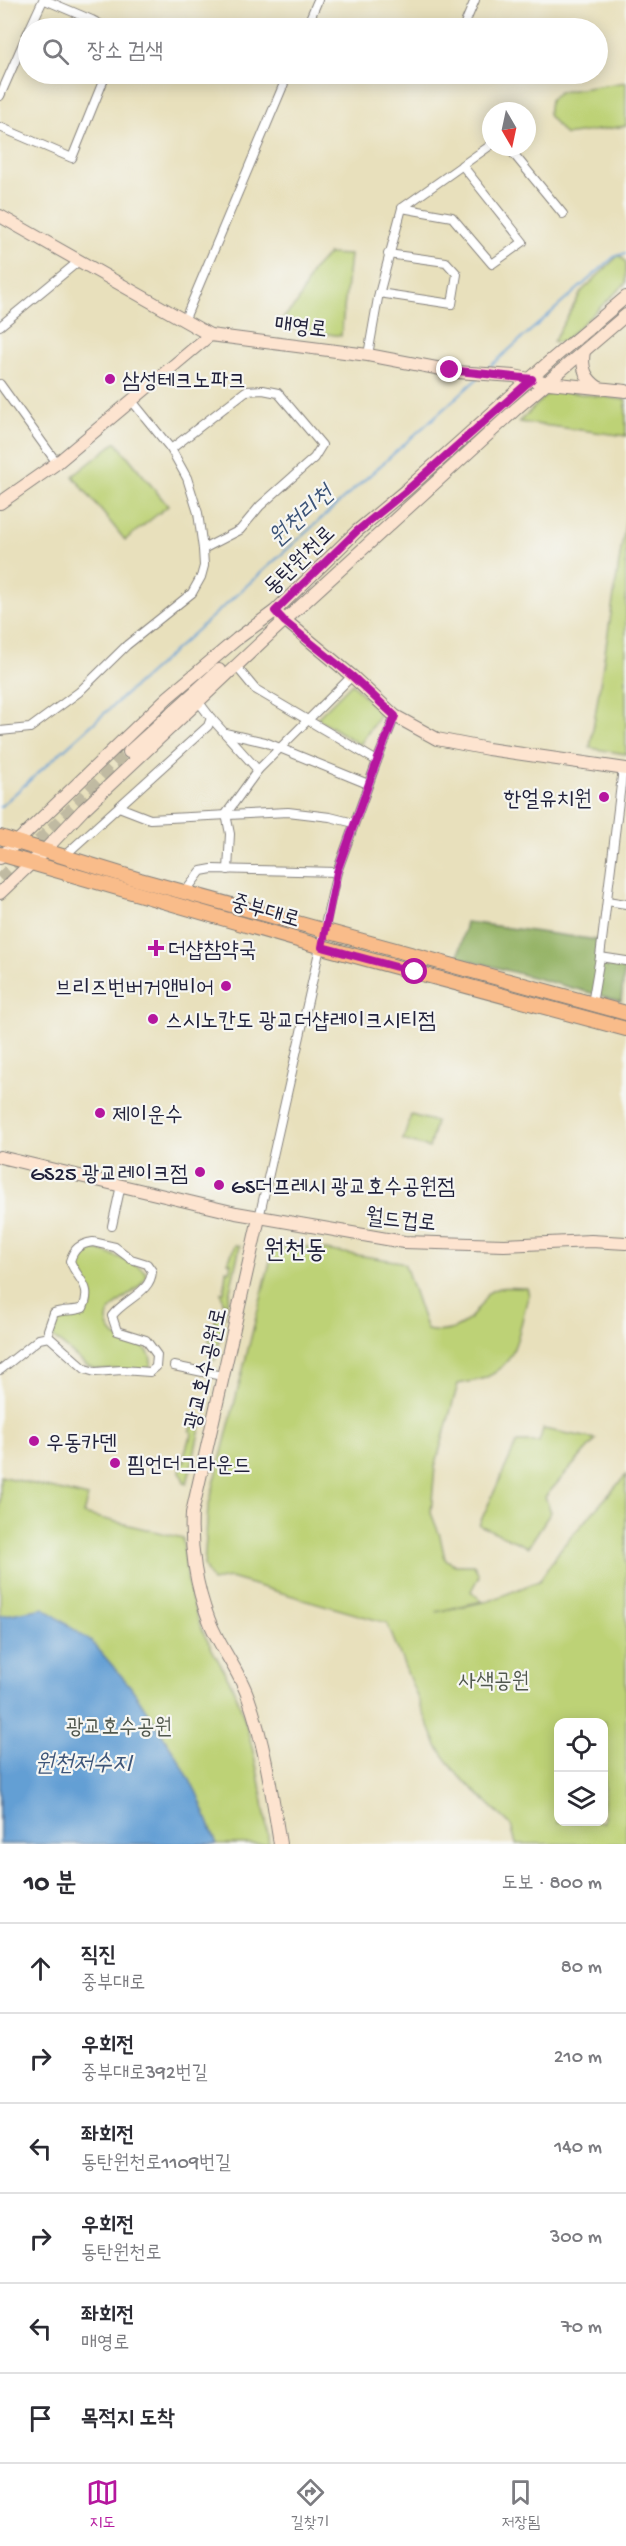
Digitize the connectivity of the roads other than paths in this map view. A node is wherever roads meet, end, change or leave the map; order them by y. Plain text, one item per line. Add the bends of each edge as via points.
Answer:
1 (44, 0) edge
2 (318, 0) edge
3 (475, 0) edge
4 (35, 18) edge
5 (84, 18) edge
6 (310, 18) edge
7 (467, 18) edge
8 (18, 55) edge
9 (102, 84) edge
10 (284, 84) edge
11 (0, 96) edge
12 (0, 127) edge
13 (482, 151) edge
14 (515, 156) edge
15 (462, 165) junction
16 (402, 208) junction
17 (563, 214) dead end
18 (0, 216) edge
19 (388, 254) junction
20 (78, 261) junction
21 (379, 293) junction
22 (626, 297) edge
23 (626, 315) edge
24 (2, 321) edge
25 (184, 321) junction
26 (210, 335) junction
27 (584, 351) junction
28 (368, 355) junction
29 (532, 379) junction
30 (549, 383) junction
31 (0, 384) edge
32 (599, 388) junction
33 (626, 391) edge
34 (132, 400) junction
35 (171, 449) junction
36 (57, 463) junction
37 (0, 503) edge
38 (203, 549) junction
39 (275, 611) junction
40 (285, 622) junction
41 (236, 666) junction
42 (352, 676) junction
43 (198, 701) junction
44 (395, 716) junction
45 (211, 718) junction
46 (308, 720) junction
47 (0, 732) edge
48 (225, 733) junction
49 (280, 748) junction
50 (377, 761) junction
51 (625, 768) edge
52 (258, 770) junction
53 (368, 784) junction
54 (119, 807) junction
55 (226, 814) junction
56 (354, 824) junction
57 (8, 839) edge
58 (44, 851) junction
59 (1, 855) edge
60 (63, 858) junction
61 (32, 862) junction
62 (228, 870) junction
63 (337, 872) junction
64 (185, 892) junction
65 (0, 893) edge
66 (607, 901) junction
67 (626, 904) edge
68 (325, 930) junction
69 (322, 947) junction
70 (600, 957) junction
71 (626, 961) edge
72 (592, 1004) junction
73 (626, 1013) edge
74 (626, 1029) edge
75 (0, 1157) edge
76 (121, 1185) junction
77 (259, 1218) junction
78 (112, 1226) dead end
79 (626, 1243) edge
80 (49, 1337) junction
81 (174, 1366) dead end
82 (0, 1370) edge
83 (222, 1376) junction
84 (280, 1844) edge

1 - 4 street
1 - 5 street
2 - 6 street
3 - 7 street
8 - 11 street
9 - 12 street via 72,158
10 - 25 street
13 - 15 street
14 - 17 street
15 - 16 street
15 - 16 street via 523,242 492,264 452,217
16 - 19 street
18 - 20 street, 매영로
19 - 21 street
19 - 21 street via 446,262 457,274 452,304
20 - 24 street
20 - 25 street, 매영로
21 - 28 street
22 - 29 street, 동탄원천로
23 - 27 street, 동탄원천로
25 - 26 street, 매영로
26 - 28 street, 매영로
26 - 34 street
27 - 30 street, 동탄원천로
27 - 32 street via 585,374
28 - 29 street, 매영로 via 457,372
29 - 30 street, 매영로
29 - 39 street, 동탄원천로 via 357,531
30 - 32 street, 매영로
30 - 40 street, 동탄원천로
31 - 36 street
32 - 33 street, 매영로
34 - 35 street
34 - 36 street
35 - 38 street via 187,478 198,513
35 - 38 street via 246,391 263,390 278,393 322,445 314,458 260,506 240,530
36 - 37 street
38 - 47 street via 204,566 192,593 127,645 79,692 30,728
39 - 40 street
39 - 40 street via 126,749 244,648
39 - 57 street, 동탄원천로 via 168,697
40 - 41 street, 동탄원천로
40 - 42 street
41 - 43 street, 동탄원천로
41 - 46 street via 255,689
42 - 44 street
42 - 46 street
43 - 45 street
43 - 58 street, 동탄원천로
44 - 50 street, 광교호수공원로
44 - 51 street via 437,739
45 - 48 street
45 - 54 street via 208,726
46 - 49 street
46 - 50 street
48 - 49 street
48 - 52 street
49 - 52 street
49 - 53 street
50 - 53 street, 광교호수공원로
51 - 66 street
52 - 55 street
53 - 56 street, 광교호수공원로
54 - 55 street via 150,819
54 - 60 street
55 - 56 street via 288,812
55 - 62 street via 230,834
56 - 63 street, 광교호수공원로
57 - 58 main road, 중부대로
57 - 59 street, 동탄원천로
58 - 60 main road, 중부대로
58 - 61 street, 동탄원천로
59 - 61 main road, 중부대로
60 - 64 main road, 중부대로
61 - 65 street, 동탄원천로
61 - 69 main road, 중부대로
62 - 63 street, 중부대로
62 - 64 street, 중부대로 via 201,871
63 - 68 street, 광교호수공원로
64 - 68 main road, 중부대로
66 - 67 street
66 - 70 street
68 - 69 street, 광교호수공원로
68 - 72 main road, 중부대로
69 - 74 main road, 중부대로
69 - 77 street, 광교호수공원로
70 - 71 street
70 - 72 street
72 - 73 main road, 중부대로
75 - 76 street, 월드컵로
76 - 77 street, 월드컵로
76 - 78 street
77 - 79 street, 월드컵로 via 404,1242
77 - 83 street, 광교호수공원로
80 - 80 street via 85,1369 150,1372 156,1367 157,1355 146,1340 117,1331 112,1316 149,1284 152,1271 147,1264 131,1259 115,1247 82,1243 70,1261 87,1289 87,1298 83,1308 54,1313
80 - 82 street via 39,1339
81 - 83 street
83 - 84 street, 광교호수공원로 via 192,1513 194,1560 209,1621 240,1677 261,1735

